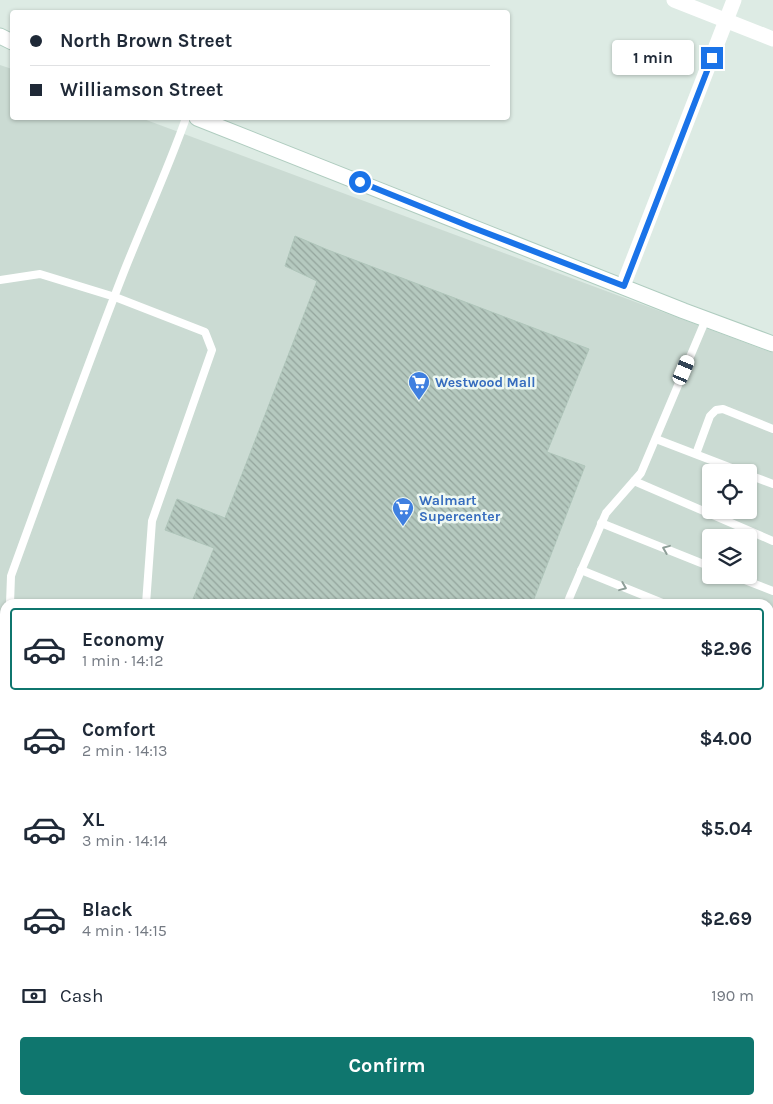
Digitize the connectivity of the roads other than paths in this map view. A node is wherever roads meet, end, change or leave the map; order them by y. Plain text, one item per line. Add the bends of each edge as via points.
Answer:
1 (674, 0) edge
2 (734, 0) edge
3 (726, 21) junction
4 (773, 39) edge
5 (185, 120) edge
6 (202, 120) edge
7 (0, 280) edge
8 (624, 286) junction
9 (115, 297) junction
10 (706, 319) junction
11 (773, 344) edge
12 (773, 429) edge
13 (656, 439) junction
14 (696, 454) junction
15 (722, 464) edge
16 (757, 478) edge
17 (634, 482) junction
18 (773, 484) edge
19 (601, 523) junction
20 (773, 541) edge
21 (702, 563) edge
22 (581, 570) junction
23 (755, 584) edge
24 (773, 591) edge
25 (10, 599) edge
26 (146, 599) edge
27 (569, 599) edge
28 (653, 599) edge

1 - 3 street
2 - 3 street
3 - 4 street
3 - 8 street
5 - 9 lane
6 - 8 street
7 - 9 lane via 40,274
8 - 10 street
9 - 25 lane via 11,576
9 - 26 lane via 205,332 212,350 152,521
10 - 11 street
10 - 13 lane
12 - 14 lane via 724,409 716,410 710,416
13 - 14 lane
13 - 17 lane
14 - 15 lane
16 - 18 lane
17 - 19 lane via 606,512
17 - 20 lane
21 -> 19 lane
19 - 22 lane
22 - 27 lane
22 -> 28 lane
23 - 24 lane

